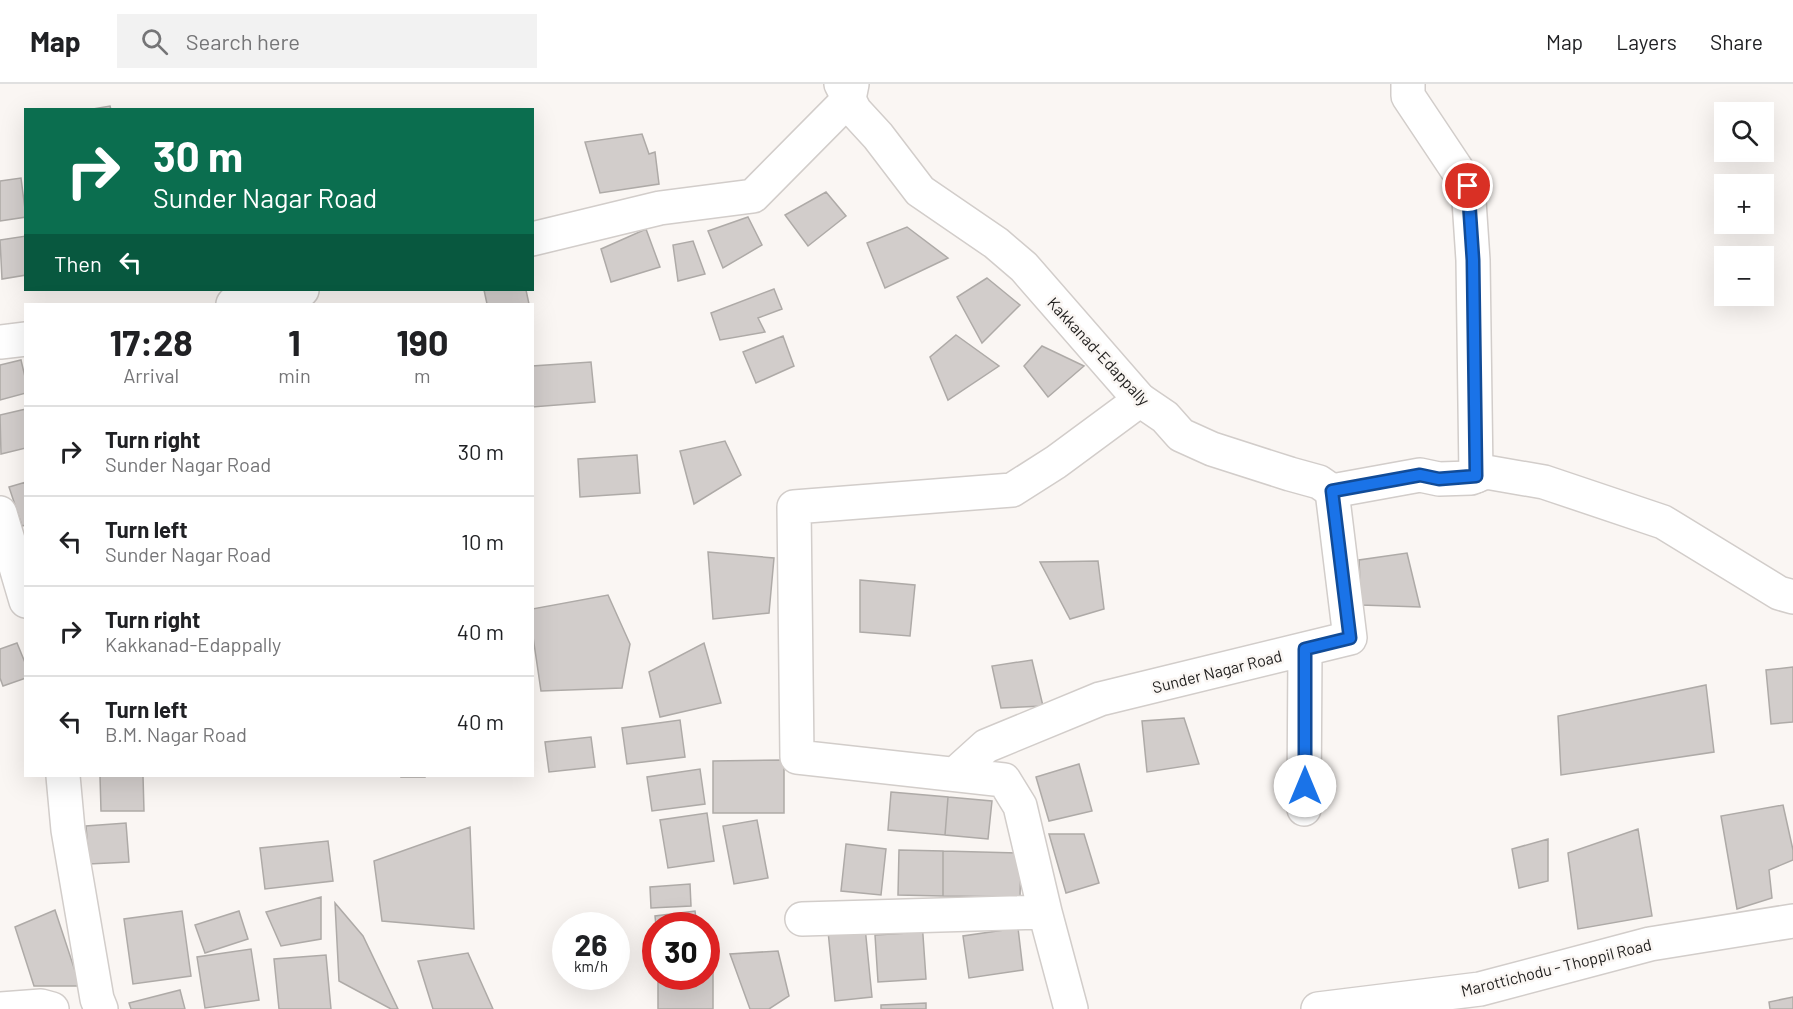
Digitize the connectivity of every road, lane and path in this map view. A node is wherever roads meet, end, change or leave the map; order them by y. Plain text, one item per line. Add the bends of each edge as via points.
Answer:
1 (1408, 84) edge
2 (847, 89) edge
3 (534, 240) edge
4 (297, 291) edge
5 (238, 303) edge
6 (24, 339) edge
7 (0, 342) edge
8 (1140, 400) junction
9 (1476, 476) junction
10 (1332, 491) junction
11 (1, 520) edge
12 (24, 595) edge
13 (1793, 597) edge
14 (1305, 649) junction
15 (955, 774) junction
16 (63, 777) edge
17 (1304, 809) dead end
18 (1045, 912) junction
19 (802, 919) dead end
20 (1793, 921) edge
21 (0, 1009) edge
22 (52, 1009) edge
23 (101, 1009) edge
24 (1071, 1009) edge
25 (1318, 1009) edge

1 - 9 street via 1408,96 1468,186
2 - 3 street via 753,196 660,208
2 - 8 street, Kakkanad-Edappally via 855,111 920,191 1024,267
4 - 5 street
6 - 7 street
8 - 10 street, Kakkanad-Edappally via 1165,417 1181,435 1212,449 1319,482
8 - 15 street via 1012,490 794,507 797,757
9 - 10 street via 1439,479 1420,475
9 - 13 street via 1486,472 1544,482 1664,522 1779,593
10 - 14 street, Sunder Nagar Road via 1350,638
11 - 12 street
14 - 15 street, Sunder Nagar Road via 1100,699 986,746
14 - 17 street
15 - 18 street via 1004,780 1020,806
16 - 23 street via 68,830
18 - 19 street
18 - 24 street
20 - 25 street, Marottichodu - Thoppil Road via 1650,944 1480,989
21 - 22 street

